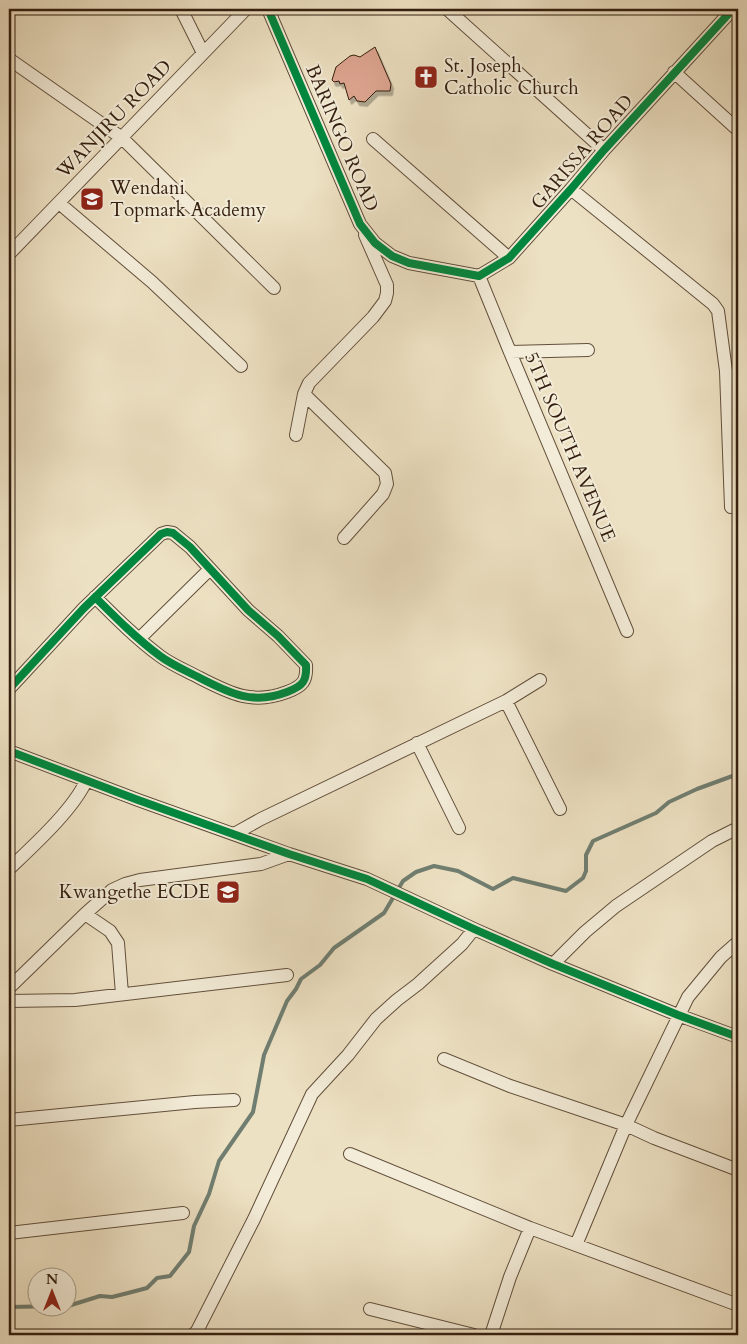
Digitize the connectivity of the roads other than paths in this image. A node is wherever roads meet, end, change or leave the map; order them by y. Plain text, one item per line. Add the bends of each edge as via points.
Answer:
1 (181, 9) edge
2 (246, 9) edge
3 (268, 9) edge
4 (447, 9) edge
5 (733, 9) edge
6 (203, 54) junction
7 (9, 59) edge
8 (674, 72) junction
9 (738, 130) edge
10 (122, 138) junction
11 (373, 139) dead end
12 (604, 150) junction
13 (571, 189) junction
14 (60, 203) junction
15 (360, 224) junction
16 (9, 254) edge
17 (509, 258) junction
18 (479, 276) junction
19 (274, 288) dead end
20 (588, 350) dead end
21 (510, 352) junction
22 (241, 366) dead end
23 (732, 372) edge
24 (304, 394) junction
25 (296, 435) dead end
26 (731, 507) dead end
27 (344, 538) dead end
28 (210, 568) junction
29 (95, 597) junction
30 (627, 631) dead end
31 (139, 639) junction
32 (540, 680) dead end
33 (9, 689) edge
34 (506, 701) junction
35 (417, 743) junction
36 (9, 751) edge
37 (86, 781) junction
38 (560, 809) dead end
39 (459, 828) dead end
40 (738, 828) edge
41 (234, 834) junction
42 (289, 854) junction
43 (9, 868) edge
44 (84, 914) junction
45 (474, 929) junction
46 (738, 942) edge
47 (553, 964) junction
48 (287, 975) dead end
49 (9, 988) edge
50 (122, 994) junction
51 (9, 1001) edge
52 (678, 1016) junction
53 (738, 1037) edge
54 (444, 1059) dead end
55 (234, 1100) dead end
56 (9, 1120) edge
57 (626, 1125) junction
58 (350, 1154) dead end
59 (738, 1170) edge
60 (183, 1213) dead end
61 (530, 1228) junction
62 (9, 1233) edge
63 (576, 1245) junction
64 (738, 1305) edge
65 (370, 1309) dead end
66 (193, 1335) edge
67 (474, 1335) edge
68 (491, 1335) edge

1 - 6 street
2 - 6 street, WANJIRU ROAD
3 - 15 street, BARINGO ROAD
4 - 12 street
5 - 8 street, GARISSA ROAD
6 - 10 street, WANJIRU ROAD
7 - 10 street
8 - 9 street
8 - 12 street, GARISSA ROAD
10 - 14 street, WANJIRU ROAD
10 - 19 street
11 - 17 street
12 - 13 street, GARISSA ROAD
13 - 17 street, GARISSA ROAD
13 - 23 street via 713,304 721,322
14 - 16 street, WANJIRU ROAD
14 - 22 street via 152,282
15 - 18 street, BARINGO ROAD via 375,243 392,256 409,263
15 - 24 street via 388,293 374,318 309,383
17 - 18 street, GARISSA ROAD
18 - 21 street, 5TH SOUTH AVENUE
20 - 21 street
21 - 30 street, 5TH SOUTH AVENUE
23 - 26 street
24 - 25 street
24 - 27 street via 384,473 387,484 383,494
28 - 29 street via 190,547 167,532 161,534
28 - 31 street
28 - 31 street via 248,610 306,664 307,676 303,684 276,696 238,696 161,658
29 - 31 street
29 - 33 street
32 - 34 street
34 - 35 street
34 - 38 street
35 - 39 street
35 - 41 street
36 - 37 street
37 - 41 street
37 - 43 street via 71,805
40 - 47 street via 712,841 616,906
41 - 42 street
42 - 44 street via 261,864 125,884 112,890
42 - 45 street via 367,878
44 - 49 street
44 - 50 street via 110,930 118,943
45 - 47 street
45 - 66 street via 462,944 376,1019 348,1056 312,1094 254,1219
46 - 52 street via 699,982
47 - 52 street
48 - 50 street
50 - 51 street via 75,1000
52 - 53 street
52 - 57 street
54 - 57 street via 510,1086
55 - 56 street
57 - 59 street
57 - 63 street
58 - 61 street
60 - 62 street
61 - 63 street
61 - 68 street
63 - 64 street
65 - 67 street

